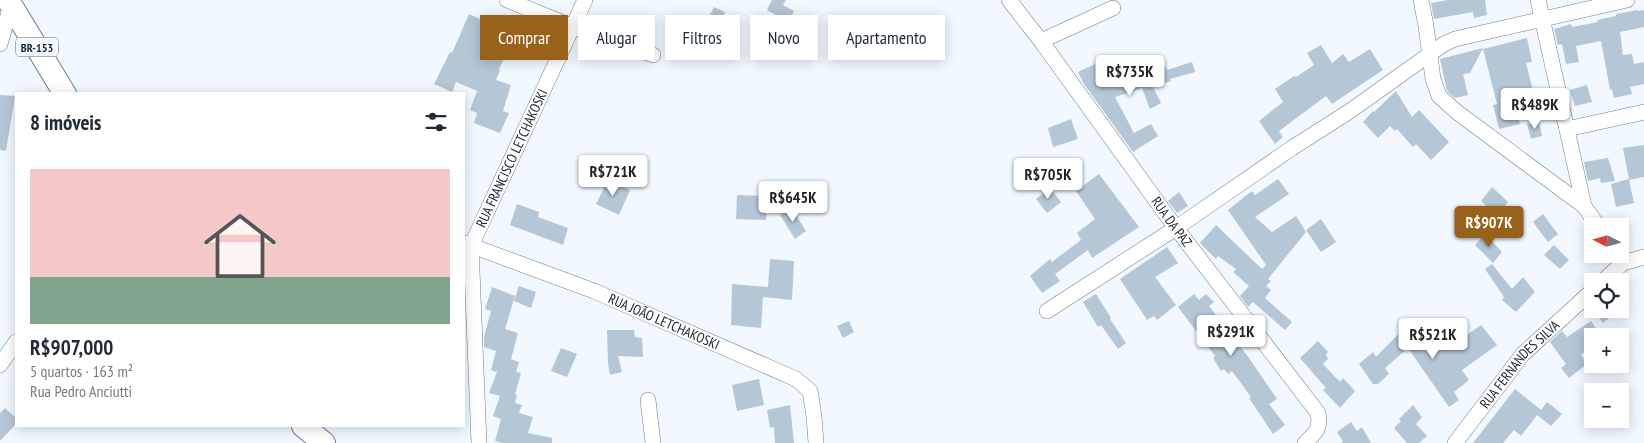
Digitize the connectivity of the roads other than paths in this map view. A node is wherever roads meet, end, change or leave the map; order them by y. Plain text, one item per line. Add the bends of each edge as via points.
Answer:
1 (507, 0) edge
2 (585, 0) edge
3 (1008, 0) edge
4 (1420, 0) edge
5 (1538, 0) edge
6 (1627, 0) edge
7 (10, 2) edge
8 (1113, 8) dead end
9 (1542, 18) junction
10 (572, 27) junction
11 (578, 29) edge
12 (1041, 41) junction
13 (0, 44) edge
14 (1430, 55) junction
15 (64, 92) edge
16 (1644, 112) edge
17 (1567, 129) junction
18 (1584, 206) junction
19 (1592, 218) edge
20 (1176, 228) junction
21 (468, 245) edge
22 (1644, 257) edge
23 (1629, 258) edge
24 (1584, 298) edge
25 (1047, 311) dead end
26 (15, 343) edge
27 (0, 365) edge
28 (648, 400) dead end
29 (304, 427) edge
30 (324, 443) edge
31 (479, 443) edge
32 (653, 443) edge
33 (816, 443) edge
34 (1305, 443) edge
35 (1455, 443) edge

1 - 10 street
2 - 10 street, RUA FRANCISCO LETCHAKOSKI
3 - 12 street, RUA DA PAZ
4 - 14 street
5 - 9 street
6 - 9 street
7 - 13 street
7 - 15 highway, BR-153
8 - 12 street
9 - 14 street via 1455,39
9 - 17 street
10 - 11 street
10 - 21 street, RUA FRANCISCO LETCHAKOSKI
12 - 20 street, RUA DA PAZ
14 - 18 street via 1432,79 1439,96
14 - 20 street
16 - 17 street
17 - 18 street
18 - 19 street
20 - 25 street
20 - 34 street, RUA DA PAZ via 1318,413 1317,431
21 - 31 street, RUA FRANCISCO LETCHAKOSKI
21 - 33 street, RUA JOÃO LETCHAKOSKI via 594,291 796,378 810,391
22 - 23 street
24 - 35 street, RUA FERNANDES SILVA via 1523,354
26 - 27 street
28 - 32 street
29 - 30 highway

